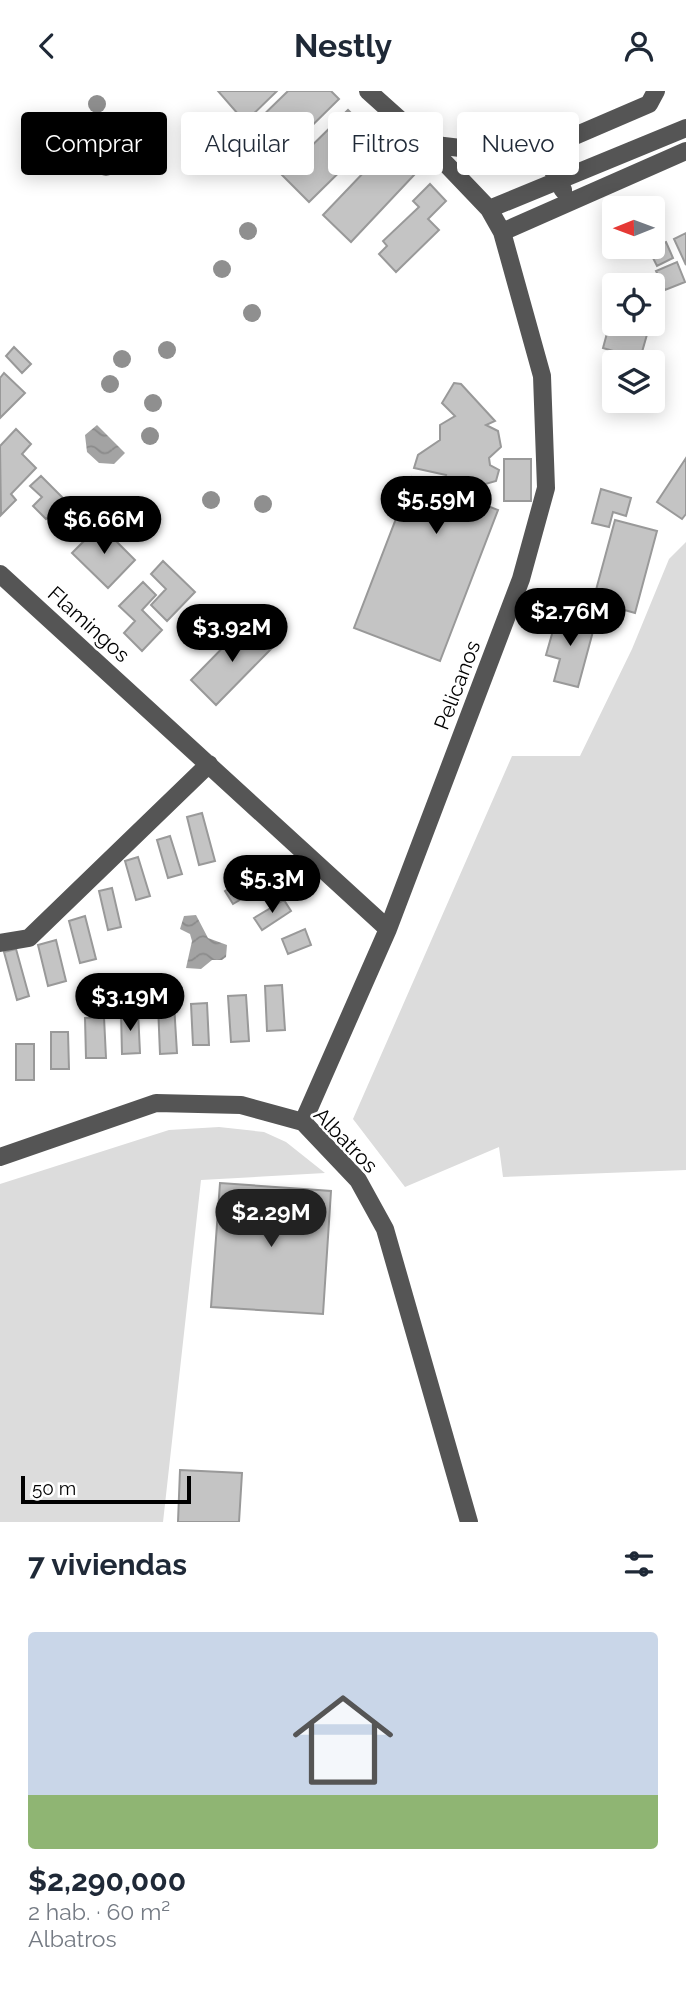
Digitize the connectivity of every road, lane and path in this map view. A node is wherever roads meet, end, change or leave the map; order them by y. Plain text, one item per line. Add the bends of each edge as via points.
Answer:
1 (368, 91) edge
2 (656, 91) edge
3 (391, 112) edge
4 (686, 128) edge
5 (579, 134) edge
6 (686, 151) edge
7 (443, 161) edge
8 (555, 175) edge
9 (558, 180) junction
10 (569, 202) junction
11 (489, 209) junction
12 (502, 232) junction
13 (0, 574) edge
14 (209, 764) junction
15 (388, 929) junction
16 (0, 943) edge
17 (303, 1122) junction
18 (0, 1157) edge
19 (469, 1522) edge

1 - 3 street, Pelicanos
2 - 5 street via 649,104
4 - 9 street
6 - 10 street
7 - 11 street, Pelicanos
8 - 9 street
9 - 10 street
9 - 11 street
10 - 12 street
11 - 12 street, Pelicanos
12 - 15 street, Pelicanos via 542,376 546,488 522,579
13 - 14 street, Flamingos
14 - 15 street, Flamingos
14 - 16 street via 29,938
15 - 17 street, Pelicanos
17 - 18 street, Albatros via 242,1105 156,1103
17 - 19 street, Albatros via 358,1179 385,1229

